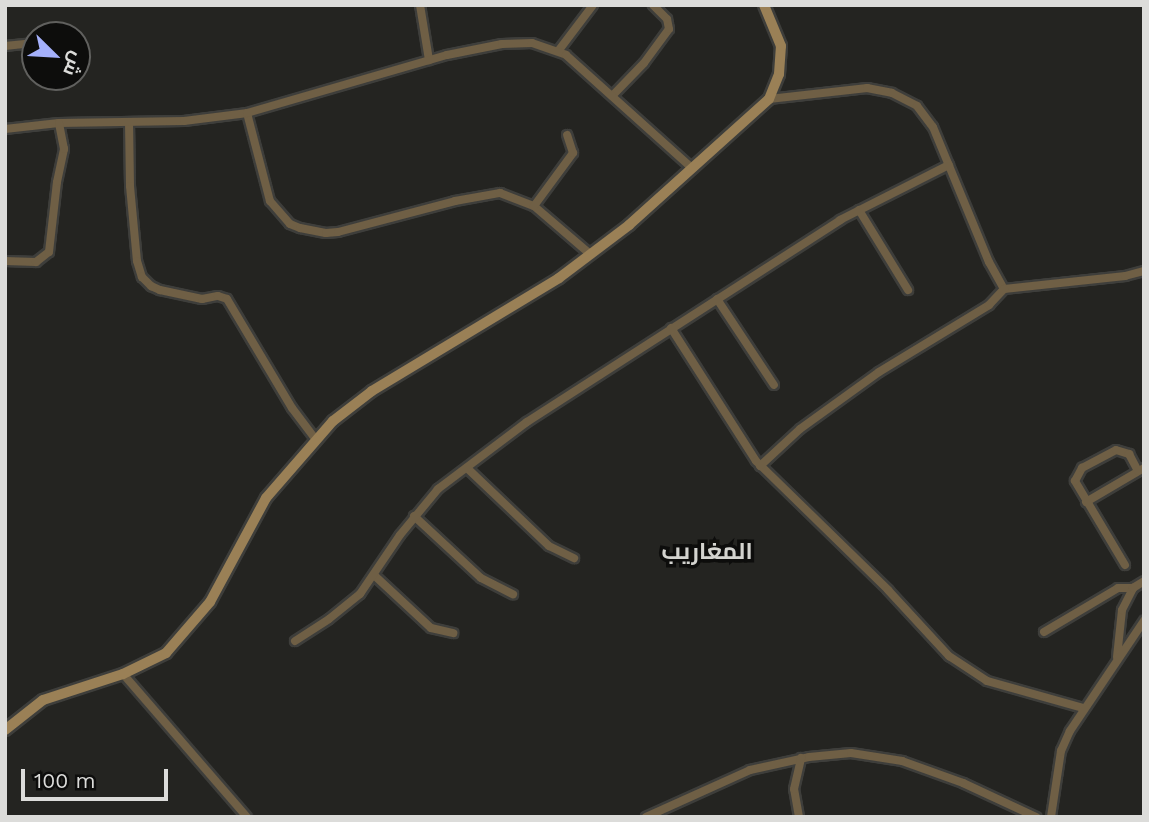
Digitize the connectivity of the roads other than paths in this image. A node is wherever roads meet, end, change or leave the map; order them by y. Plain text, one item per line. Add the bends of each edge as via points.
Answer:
1 (420, 5) edge
2 (593, 5) edge
3 (653, 5) edge
4 (764, 5) edge
5 (559, 50) junction
6 (429, 60) junction
7 (614, 94) junction
8 (769, 99) junction
9 (247, 113) junction
10 (130, 122) junction
11 (59, 123) junction
12 (5, 129) edge
13 (567, 135) dead end
14 (949, 165) junction
15 (691, 167) junction
16 (534, 206) junction
17 (859, 210) junction
18 (590, 254) junction
19 (5, 261) edge
20 (1144, 271) edge
21 (1004, 289) junction
22 (908, 290) dead end
23 (717, 299) junction
24 (671, 328) junction
25 (774, 386) dead end
26 (316, 439) junction
27 (760, 466) junction
28 (467, 468) junction
29 (1141, 470) edge
30 (1086, 502) junction
31 (414, 516) junction
32 (574, 558) dead end
33 (1125, 565) dead end
34 (375, 576) junction
35 (1144, 581) edge
36 (1133, 588) junction
37 (513, 594) dead end
38 (1144, 621) edge
39 (1044, 632) dead end
40 (453, 633) dead end
41 (295, 641) dead end
42 (1116, 660) junction
43 (123, 674) junction
44 (1083, 708) junction
45 (5, 730) edge
46 (801, 758) junction
47 (247, 817) edge
48 (646, 817) edge
49 (799, 817) edge
50 (1036, 817) edge
51 (1051, 817) edge

1 - 6 street
2 - 5 street
3 - 7 street via 667,19 668,29
4 - 8 street via 781,46 779,74
5 - 6 street via 532,43 502,44
5 - 7 street
6 - 9 street
7 - 15 street
8 - 14 street via 852,89 892,93 927,117
8 - 15 street
9 - 10 street
9 - 16 street via 270,201 290,224 300,228 338,232 487,194 510,195
10 - 11 street
10 - 26 street via 130,186 142,276 160,290 227,299 292,408
11 - 12 street
11 - 19 street via 64,149 49,251 36,262
13 - 16 street via 573,145 572,156
14 - 17 street
14 - 21 street
15 - 18 street
16 - 18 street
17 - 22 street
17 - 23 street
18 - 26 street via 549,285 364,397
20 - 21 street
21 - 27 street via 989,305 823,413
23 - 24 street
23 - 25 street
24 - 27 street
24 - 28 street via 527,422
26 - 43 street via 266,498 209,603 166,653
27 - 44 street via 965,669 1005,687
28 - 31 street via 438,489
28 - 32 street via 550,546
29 - 30 street
29 - 30 street via 1123,450 1104,455 1075,478
30 - 33 street
31 - 34 street
31 - 37 street via 481,578
34 - 40 street via 431,628
34 - 41 street via 342,610
35 - 36 street
36 - 39 street via 1118,588
36 - 42 street via 1122,610
38 - 42 street
42 - 44 street
43 - 45 street via 43,700
43 - 47 street
44 - 51 street via 1061,751
46 - 48 street via 740,773
46 - 49 street via 794,789
46 - 50 street via 850,753 902,761

